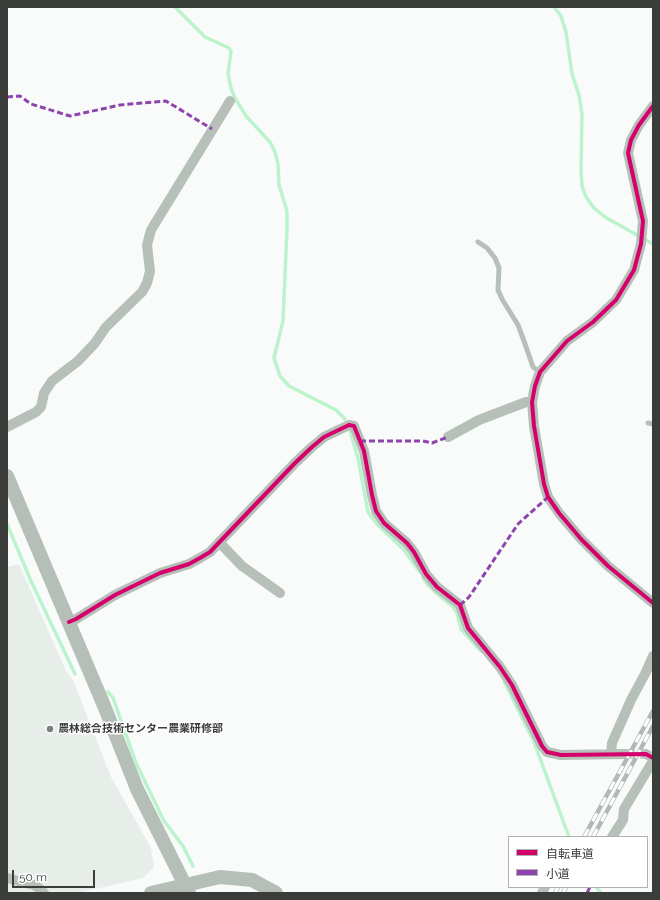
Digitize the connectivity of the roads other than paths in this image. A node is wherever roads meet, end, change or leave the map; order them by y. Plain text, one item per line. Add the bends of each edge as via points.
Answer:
1 (230, 101) dead end
2 (653, 106) edge
3 (478, 242) dead end
4 (540, 372) junction
5 (532, 402) junction
6 (7, 427) edge
7 (448, 437) dead end
8 (7, 476) edge
9 (219, 542) junction
10 (280, 593) dead end
11 (653, 603) edge
12 (69, 622) junction
13 (653, 656) edge
14 (611, 754) junction
15 (624, 754) tunnel mouth
16 (651, 757) edge
17 (613, 836) edge
18 (7, 878) edge
19 (187, 889) edge
20 (44, 893) edge
21 (151, 893) edge
22 (276, 893) edge

1 - 6 street via 151,230 147,245 150,272 148,283 142,292 106,327 78,361 52,381 44,393 41,407
2 - 4 street via 631,140 628,153 643,221 641,244 634,270 616,300 567,342
3 - 4 lane via 495,258 498,268 498,290 518,325 533,367
4 - 5 street
5 - 7 street via 479,420
5 - 11 street via 534,426 548,497 559,514 608,566
8 - 12 street
9 - 10 street via 242,566
9 - 12 street via 210,552 189,564 115,595
9 - 14 street via 312,447 324,437 349,425 354,426 364,451 376,511 384,523 407,543 437,587 460,605 468,628 512,685 542,746 547,752 561,755
12 - 19 street via 136,789
13 - 14 street via 612,743
14 - 15 street
16 - 17 street via 624,809 623,820
18 - 20 street via 34,885
19 - 21 street
19 - 22 street via 220,877 252,880

